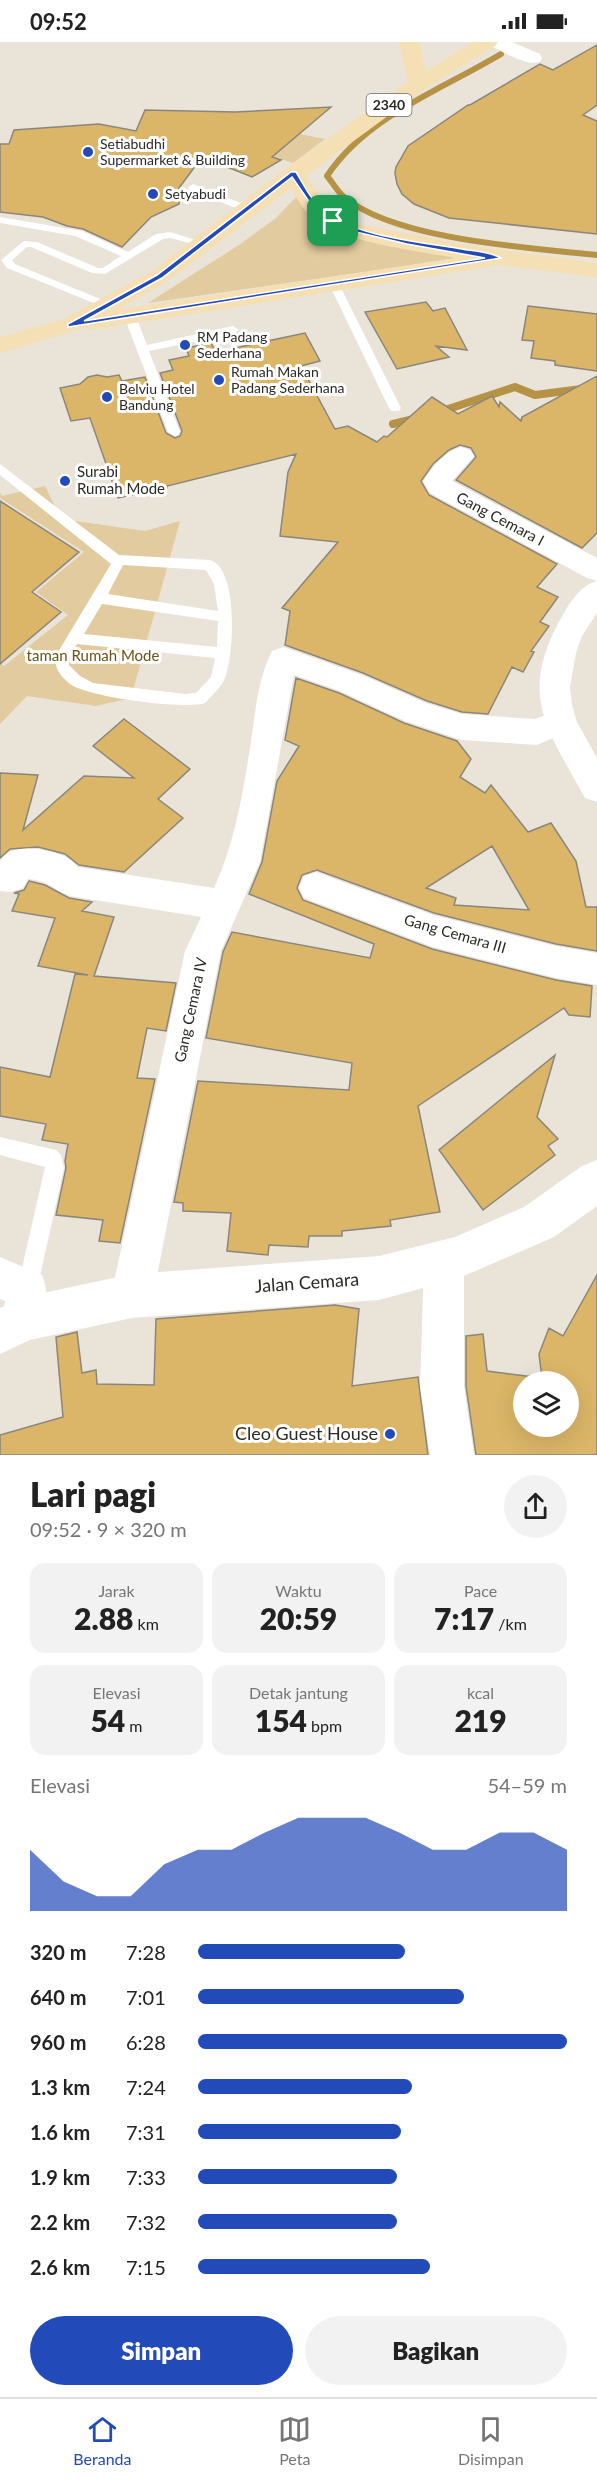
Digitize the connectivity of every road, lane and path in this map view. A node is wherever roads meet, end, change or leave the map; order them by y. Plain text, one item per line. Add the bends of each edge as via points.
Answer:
1 (409, 42) edge
2 (488, 42) edge
3 (497, 42) edge
4 (533, 57) dead end
5 (419, 84) junction
6 (293, 174) junction
7 (193, 187) dead end
8 (247, 209) junction
9 (0, 220) edge
10 (204, 244) junction
11 (5, 252) edge
12 (127, 255) junction
13 (498, 258) junction
14 (597, 270) edge
15 (333, 282) junction
16 (106, 305) junction
17 (130, 316) junction
18 (70, 325) junction
19 (233, 330) dead end
20 (0, 345) edge
21 (143, 349) junction
22 (395, 408) dead end
23 (174, 432) dead end
24 (461, 456) dead end
25 (0, 468) edge
26 (118, 562) junction
27 (597, 571) edge
28 (99, 598) junction
29 (593, 602) edge
30 (225, 617) junction
31 (74, 638) junction
32 (222, 654) junction
33 (561, 721) junction
34 (597, 788) edge
35 (0, 876) edge
36 (316, 887) dead end
37 (224, 904) junction
38 (597, 969) edge
39 (0, 1146) edge
40 (597, 1181) edge
41 (444, 1261) junction
42 (132, 1296) junction
43 (13, 1305) edge
44 (452, 1455) edge

1 - 5 main road
2 - 5 main road, 2340
3 - 4 street
5 - 6 main road, 2340
6 - 8 main road, 2340
6 - 13 main road via 320,212 343,226
7 - 8 lane
8 - 10 main road, 2340
9 - 12 lane via 78,233
10 - 12 lane via 160,236
10 - 16 main road, 2340 via 160,276
11 - 12 lane via 33,244 100,271
11 - 16 lane via 7,263
13 - 14 main road
13 - 15 main road
15 - 17 main road
15 - 22 lane
16 - 18 main road, 2340
17 - 18 main road
17 - 21 lane
18 - 20 main road, 2340
19 - 21 lane
21 - 23 lane
24 - 27 street, Gang Cemara I via 436,482 439,486
25 - 26 lane
26 - 28 lane
26 - 30 lane via 115,560 210,565 220,574
28 - 30 lane
28 - 31 lane
29 - 33 street via 562,642 554,686
30 - 32 lane
31 - 32 lane
31 - 32 lane via 62,657 62,667 75,680 91,687 185,700 200,699 218,679
33 - 34 street
33 - 37 street, Gang Cemara IV via 537,732 462,727 284,659 273,697 243,862
35 - 37 street via 11,877 19,863 54,867 70,881
36 - 38 street, Gang Cemara III via 434,931
37 - 42 street, Gang Cemara IV via 203,951
39 - 43 lane via 50,1157 55,1168
40 - 41 street, Jalan Cemara via 538,1222
41 - 42 street, Jalan Cemara via 379,1278
41 - 44 street via 442,1386
42 - 43 street, Jalan Cemara

